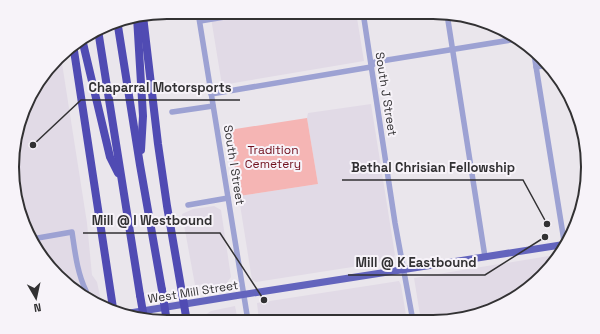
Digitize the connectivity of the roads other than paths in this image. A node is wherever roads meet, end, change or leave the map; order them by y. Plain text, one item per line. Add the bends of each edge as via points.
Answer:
1 (212, 19) edge
2 (364, 19) edge
3 (448, 20) edge
4 (144, 21) edge
5 (200, 21) joint
6 (137, 22) edge
7 (118, 27) edge
8 (99, 36) edge
9 (509, 40) edge
10 (83, 45) edge
11 (453, 49) junction
12 (74, 52) edge
13 (535, 59) edge
14 (371, 67) junction
15 (536, 67) junction
16 (542, 67) edge
17 (211, 94) junction
18 (213, 106) junction
19 (172, 112) dead end
20 (140, 165) junction
21 (121, 180) junction
22 (228, 198) junction
23 (188, 205) dead end
24 (564, 235) edge
25 (37, 238) edge
26 (558, 246) edge
27 (486, 256) junction
28 (404, 270) junction
29 (86, 291) dead end
30 (244, 294) junction
31 (184, 304) junction
32 (113, 305) edge
33 (137, 312) edge
34 (143, 313) edge
35 (166, 315) edge
36 (186, 315) edge
37 (247, 315) edge
38 (412, 315) edge

1 - 5 street
2 - 14 street, South J Street
3 - 11 street
4 - 31 highway via 158,144
5 - 17 street, South I Street
6 - 20 highway via 143,116
7 - 20 highway
8 - 21 highway
9 - 11 street
10 - 21 highway via 110,157
11 - 14 street via 376,62
11 - 27 street
12 - 32 highway
13 - 15 street
14 - 17 street
14 - 28 street, South J Street
15 - 16 street
15 - 24 street
17 - 18 street, South I Street
18 - 19 street
18 - 22 street, South I Street
20 - 35 highway, bridge
21 - 34 highway, bridge
22 - 23 street
22 - 30 street, South I Street
25 - 29 street via 72,232 78,270
26 - 27 main road, West Mill Street
27 - 28 main road, West Mill Street
28 - 30 main road, West Mill Street
28 - 38 street, South J Street
30 - 31 main road, West Mill Street
30 - 37 street, South I Street
31 - 33 main road, West Mill Street
31 - 36 highway

